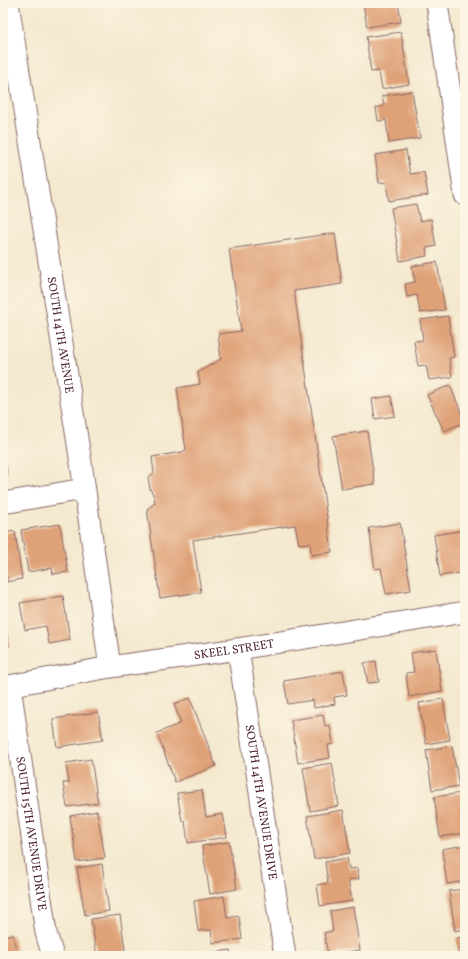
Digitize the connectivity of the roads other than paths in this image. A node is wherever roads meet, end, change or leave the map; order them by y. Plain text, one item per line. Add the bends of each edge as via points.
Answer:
1 (8, 3) edge
2 (437, 3) edge
3 (12, 81) edge
4 (465, 195) edge
5 (84, 489) junction
6 (3, 502) edge
7 (465, 612) edge
8 (238, 649) junction
9 (110, 667) junction
10 (6, 687) edge
11 (53, 956) edge
12 (284, 956) edge

1 - 3 street, SOUTH 14TH AVENUE
2 - 4 street
3 - 5 street, SOUTH 14TH AVENUE
5 - 6 street
5 - 9 street, SOUTH 14TH AVENUE
7 - 8 street, SKEEL STREET
8 - 9 street, SKEEL STREET
8 - 12 street, SOUTH 14TH AVENUE DRIVE
9 - 10 street, SKEEL STREET
10 - 11 street, SOUTH 15TH AVENUE DRIVE via 46,933

